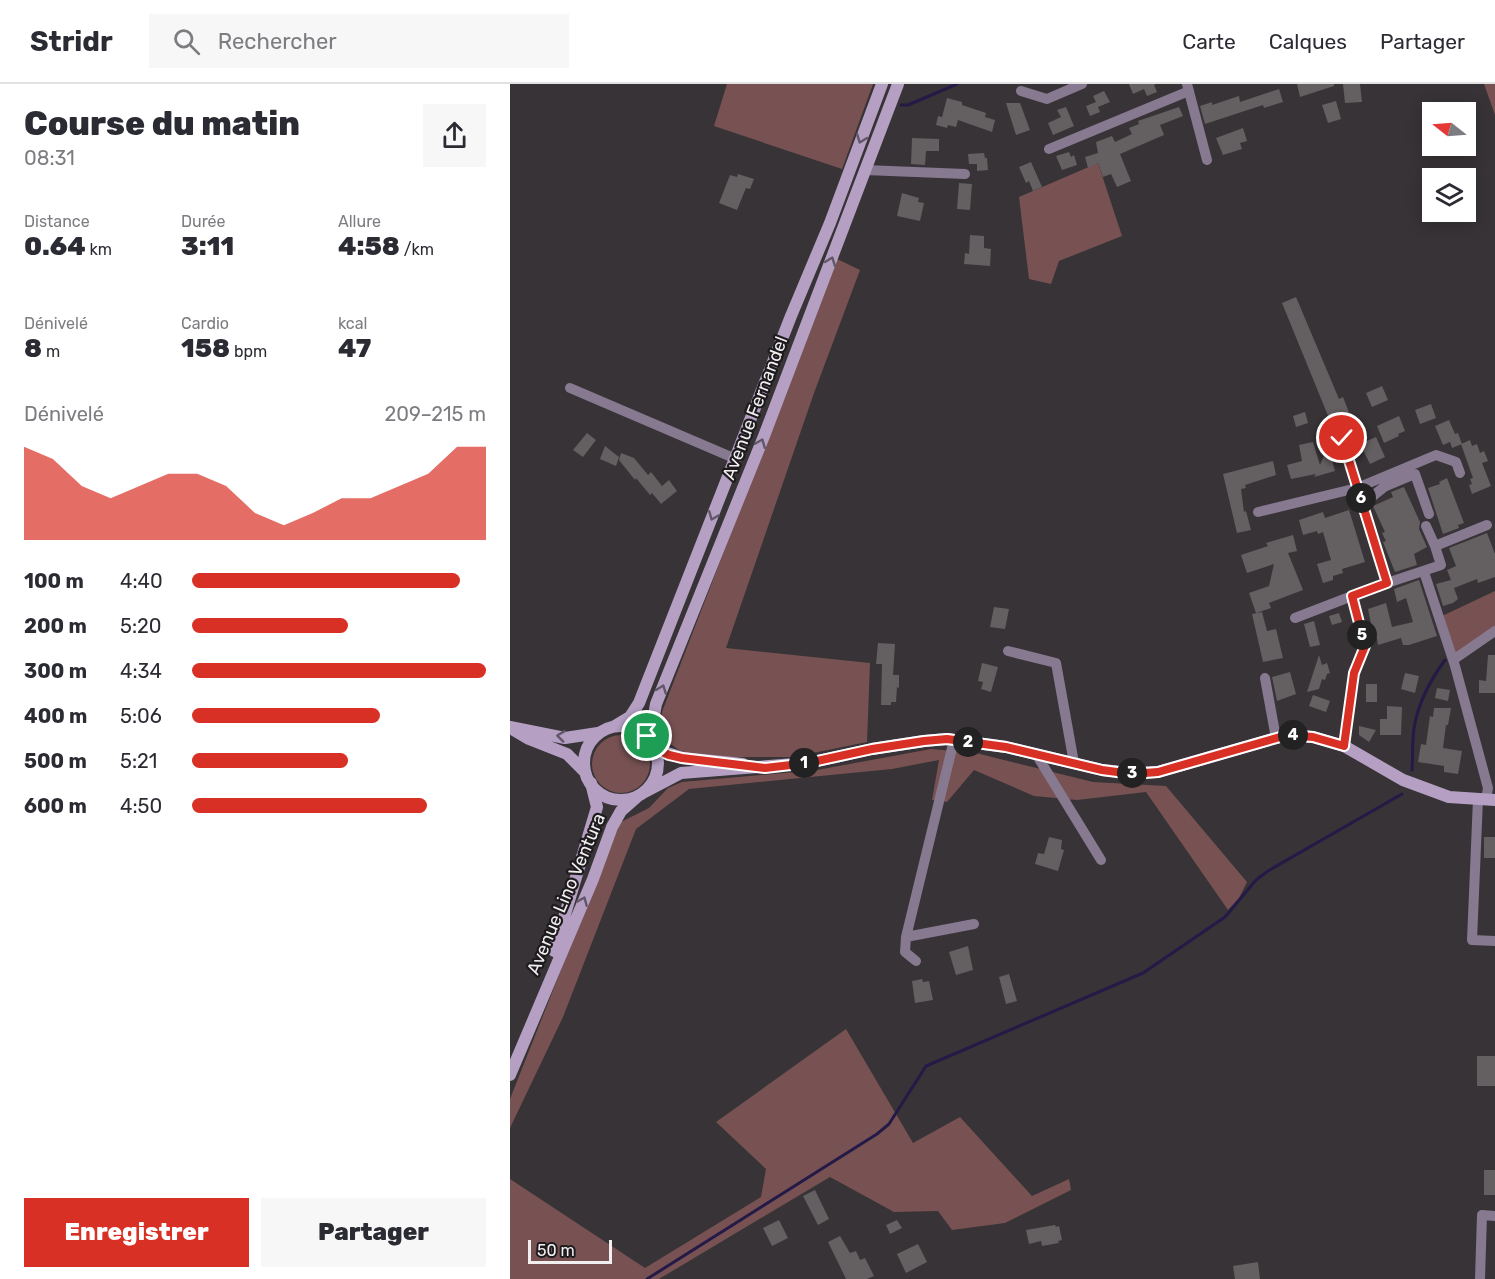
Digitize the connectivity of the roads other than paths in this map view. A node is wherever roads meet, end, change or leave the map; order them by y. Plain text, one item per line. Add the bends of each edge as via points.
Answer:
1 (882, 84) edge
2 (898, 84) edge
3 (1082, 84) edge
4 (1188, 88) edge
5 (1021, 91) dead end
6 (1049, 149) dead end
7 (1208, 160) dead end
8 (865, 170) junction
9 (965, 174) dead end
10 (570, 388) dead end
11 (1342, 438) dead end
12 (736, 459) junction
13 (1460, 473) dead end
14 (1358, 488) junction
15 (1363, 504) junction
16 (1258, 512) dead end
17 (1429, 514) dead end
18 (1487, 525) dead end
19 (1426, 526) dead end
20 (1435, 546) junction
21 (1424, 572) junction
22 (1387, 583) junction
23 (1352, 596) junction
24 (1296, 618) dead end
25 (1495, 631) edge
26 (1008, 651) dead end
27 (1453, 660) junction
28 (1264, 678) dead end
29 (615, 726) junction
30 (510, 728) edge
31 (598, 733) junction
32 (1276, 738) junction
33 (954, 740) junction
34 (1344, 746) junction
35 (655, 747) junction
36 (1036, 754) junction
37 (1074, 763) junction
38 (765, 768) junction
39 (588, 778) junction
40 (639, 795) junction
41 (1486, 800) edge
42 (1101, 860) dead end
43 (974, 924) dead end
44 (906, 937) junction
45 (1495, 941) edge
46 (916, 961) dead end
47 (535, 1012) junction
48 (510, 1075) edge
49 (1495, 1216) edge
50 (1480, 1279) edge

1 -> 12 main road, Avenue Fernandel
2 - 8 main road, Avenue Fernandel
3 - 5 street via 1047,99
4 - 6 street
4 - 7 street
8 - 9 street
35 -> 8 main road, Avenue Fernandel via 652,726 656,704
10 - 12 street
11 - 14 street
12 -> 29 main road, Avenue Fernandel via 639,703 630,717
13 - 14 street via 1456,462 1436,455
14 - 15 street
14 - 16 street
15 - 17 street via 1384,487 1415,474
15 - 22 street
18 - 20 street
19 - 20 street
20 - 21 street via 1441,565
21 - 22 street
21 - 27 street
22 - 23 street
23 - 24 street
23 - 34 street via 1365,646 1354,673
25 - 27 street
26 - 37 street via 1056,663
27 - 41 street via 1488,788
28 - 32 street
29 - 31 main road
29 - 35 main road via 637,729
31 -> 30 main road via 565,738
30 - 39 main road via 529,740 567,754
31 - 39 main road via 586,751
32 - 34 main road via 1313,737
32 - 37 main road via 1158,772 1132,774
33 - 36 main road
33 - 38 main road via 924,741
33 - 44 street
34 - 41 main road via 1403,780 1449,797
35 - 38 main road via 682,758
35 - 40 main road via 656,774
36 - 37 main road
36 - 42 street
38 - 40 main road via 681,773
39 - 40 main road via 598,791 617,799
39 - 47 main road, Avenue Lino Ventura via 597,807 593,826
47 -> 40 main road, Avenue Lino Ventura via 612,827 621,811
41 - 45 street via 1472,940
43 - 44 street
44 - 46 street via 905,952
47 - 48 main road, Avenue Lino Ventura
49 - 50 street via 1482,1215

